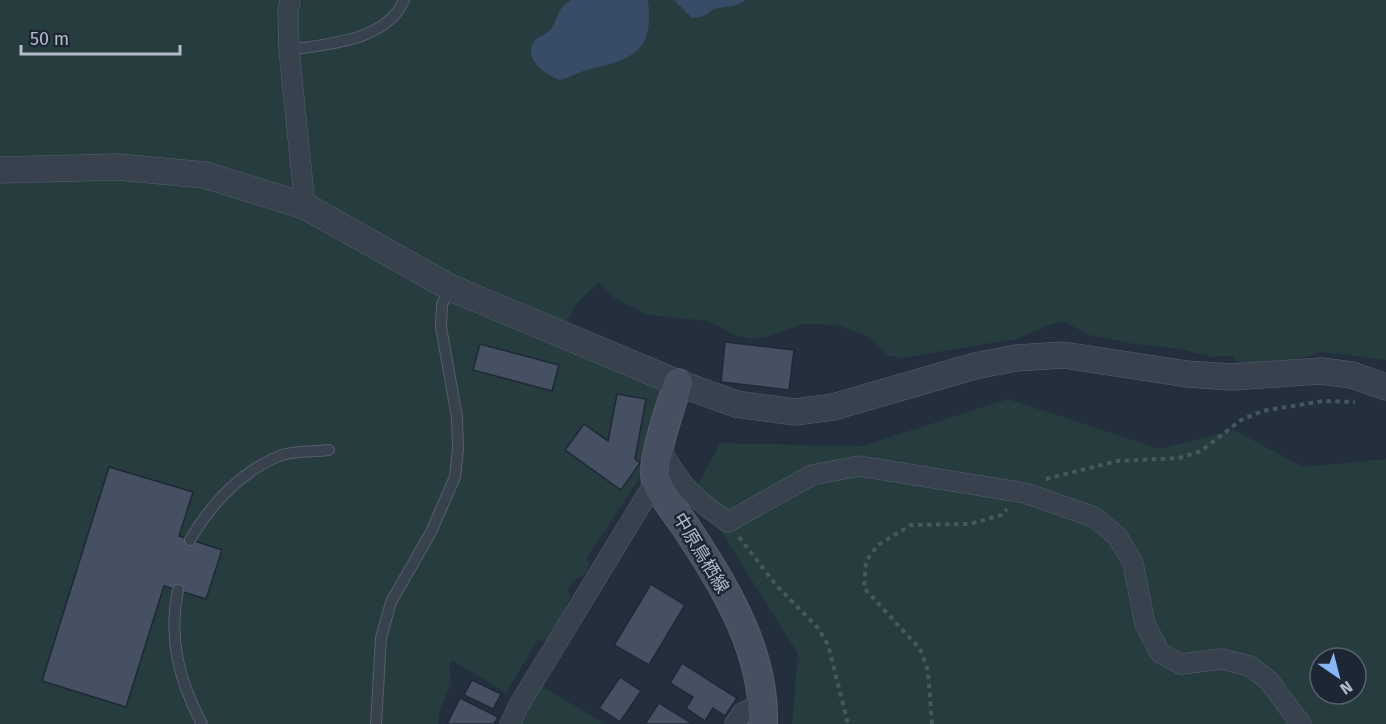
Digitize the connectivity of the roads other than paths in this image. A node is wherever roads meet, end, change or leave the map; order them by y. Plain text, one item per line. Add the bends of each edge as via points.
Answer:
1 (290, 0) edge
2 (404, 0) edge
3 (289, 50) junction
4 (0, 170) edge
5 (305, 206) junction
6 (451, 288) junction
7 (678, 383) junction
8 (1383, 386) edge
9 (659, 447) junction
10 (329, 450) dead end
11 (656, 480) junction
12 (190, 540) dead end
13 (178, 590) dead end
14 (763, 713) edge
15 (202, 724) edge
16 (376, 724) edge
17 (510, 724) edge
18 (735, 724) edge
19 (1301, 724) edge

1 - 3 street
2 - 3 lane via 389,21 373,31 335,43
3 - 5 street
4 - 5 street via 118,167 205,176
5 - 6 street
6 - 7 street
6 - 16 lane via 442,304 441,327 457,417 455,477 431,532 391,602 381,638
7 - 8 street via 736,404 795,412 852,402 975,366 1064,355 1232,377 1321,371 1352,375
7 - 9 main road
9 - 11 main road
9 - 19 street via 694,500 728,522 813,475 859,466 1025,493 1094,517 1117,536 1133,563 1145,624 1160,653 1181,664 1221,659 1250,666 1269,681
10 - 12 lane via 283,455 255,470 218,498
11 - 14 main road, 中原鳥栖線 via 720,579 753,652
11 - 17 street
13 - 15 lane via 173,628 179,671
14 - 18 street via 742,713

